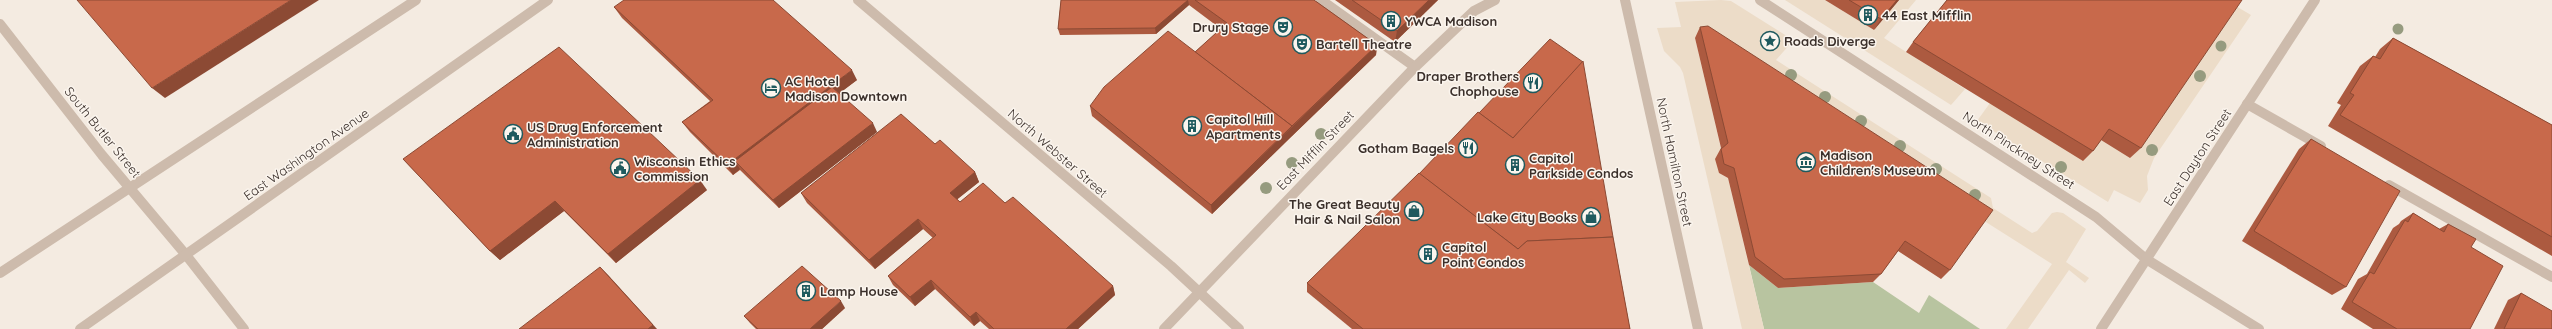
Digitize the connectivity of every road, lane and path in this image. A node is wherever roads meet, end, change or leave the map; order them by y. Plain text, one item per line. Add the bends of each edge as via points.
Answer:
1 (416, 0) edge
2 (548, 0) edge
3 (858, 0) edge
4 (1321, 0) edge
5 (1495, 0) edge
6 (1625, 0) edge
7 (1760, 0) edge
8 (2315, 0) edge
9 (0, 24) edge
10 (1414, 67) junction
11 (2247, 104) junction
12 (2331, 151) edge
13 (2379, 179) edge
14 (129, 187) junction
15 (186, 255) junction
16 (2146, 259) junction
17 (0, 273) edge
18 (2552, 277) edge
19 (1198, 292) junction
20 (80, 329) edge
21 (244, 329) edge
22 (1164, 329) edge
23 (1238, 329) edge
24 (1698, 329) edge
25 (2101, 329) edge
26 (2259, 329) edge

1 - 14 street
2 - 15 street, East Washington Avenue
3 - 19 street, North Webster Street
4 - 10 street
5 - 10 street, East Mifflin Street via 1474,11
6 - 24 street, North Hamilton Street
7 - 16 street, North Pinckney Street via 2096,216
8 - 11 street, East Dayton Street
9 - 14 street, South Butler Street
10 - 19 street, East Mifflin Street
11 - 12 street
11 - 16 street, East Dayton Street
13 - 18 street
14 - 15 street, South Butler Street
14 - 17 street
15 - 20 street, East Washington Avenue
15 - 21 street, South Butler Street
16 - 25 street, East Dayton Street
16 - 26 street, North Pinckney Street
19 - 22 street, East Mifflin Street
19 - 23 street, North Webster Street

